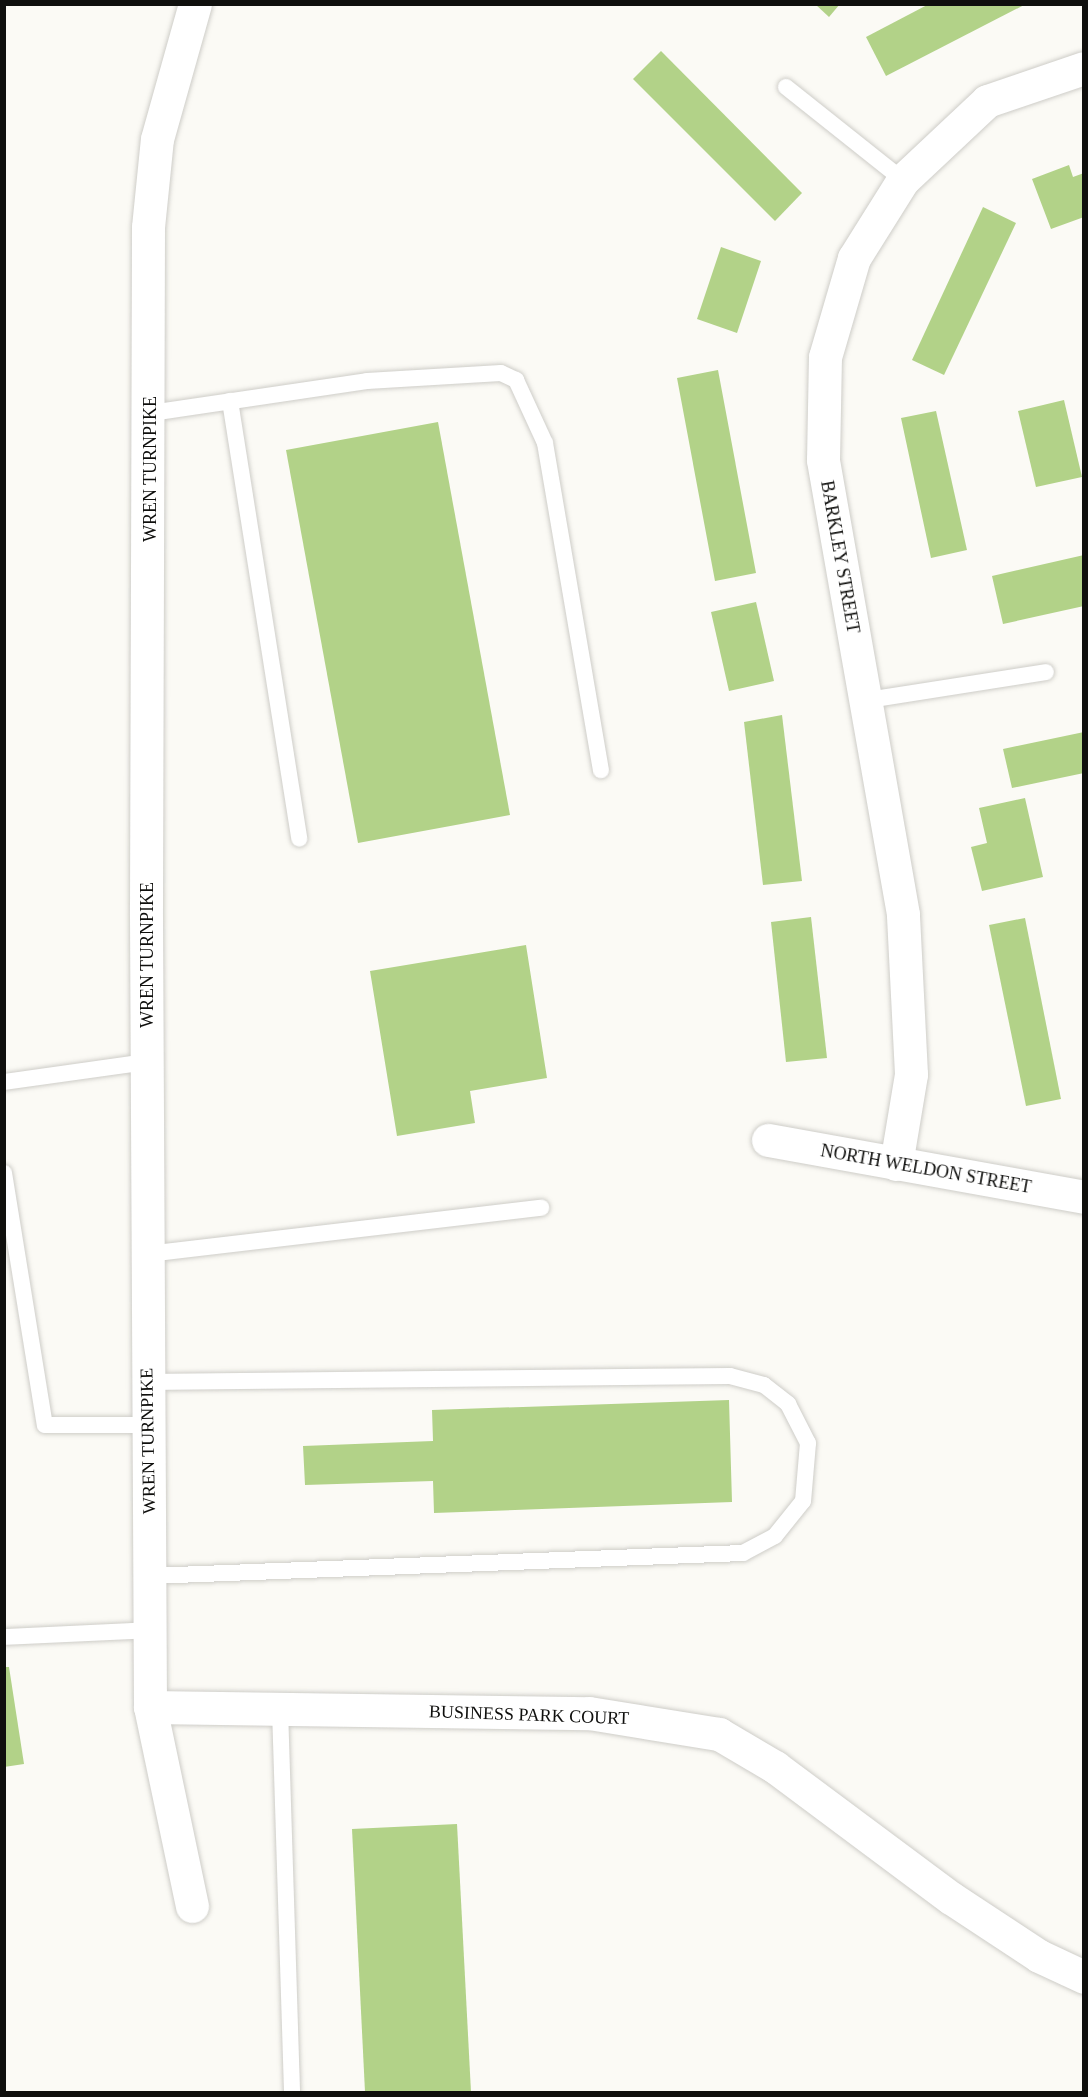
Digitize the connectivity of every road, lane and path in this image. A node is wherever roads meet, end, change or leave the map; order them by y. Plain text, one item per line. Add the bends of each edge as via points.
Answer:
1 (195, 4) edge
2 (1083, 68) edge
3 (786, 87) dead end
4 (903, 180) junction
5 (231, 401) junction
6 (151, 413) junction
7 (1046, 672) dead end
8 (868, 700) junction
9 (601, 770) dead end
10 (298, 839) dead end
11 (146, 1062) junction
12 (4, 1082) edge
13 (768, 1140) dead end
14 (896, 1164) junction
15 (4, 1173) edge
16 (1083, 1197) edge
17 (541, 1208) dead end
18 (147, 1254) junction
19 (146, 1383) junction
20 (147, 1425) junction
21 (150, 1576) junction
22 (151, 1630) junction
23 (4, 1637) edge
24 (150, 1707) junction
25 (280, 1708) junction
26 (192, 1906) dead end
27 (1083, 1977) edge
28 (292, 2092) edge

1 - 6 street, WREN TURNPIKE via 158,139 152,194
2 - 4 street, BARKLEY STREET via 987,101
3 - 4 lane
4 - 8 street, BARKLEY STREET via 854,258 836,306 820,408 838,550
5 - 6 lane
5 - 9 lane via 367,381 501,373 516,380 545,443
5 - 10 lane
6 - 11 street, WREN TURNPIKE
7 - 8 lane
8 - 14 street, BARKLEY STREET via 903,914 910,1000 911,1074
11 - 12 lane
11 - 18 street, WREN TURNPIKE
13 - 14 street, NORTH WELDON STREET
14 - 16 street, NORTH WELDON STREET
15 - 20 lane via 45,1425
17 - 18 lane
18 - 19 street, WREN TURNPIKE
19 - 20 street, WREN TURNPIKE
19 - 21 lane via 730,1376 764,1385 788,1404 808,1443 803,1501 775,1536 743,1553
20 - 21 street, WREN TURNPIKE
21 - 22 street, WREN TURNPIKE
22 - 23 lane
22 - 24 street, WREN TURNPIKE
24 - 25 street, BUSINESS PARK COURT
24 - 26 street, WREN TURNPIKE
25 - 27 street, BUSINESS PARK COURT via 589,1713 719,1734 775,1767 951,1898 1039,1956
25 - 28 lane

